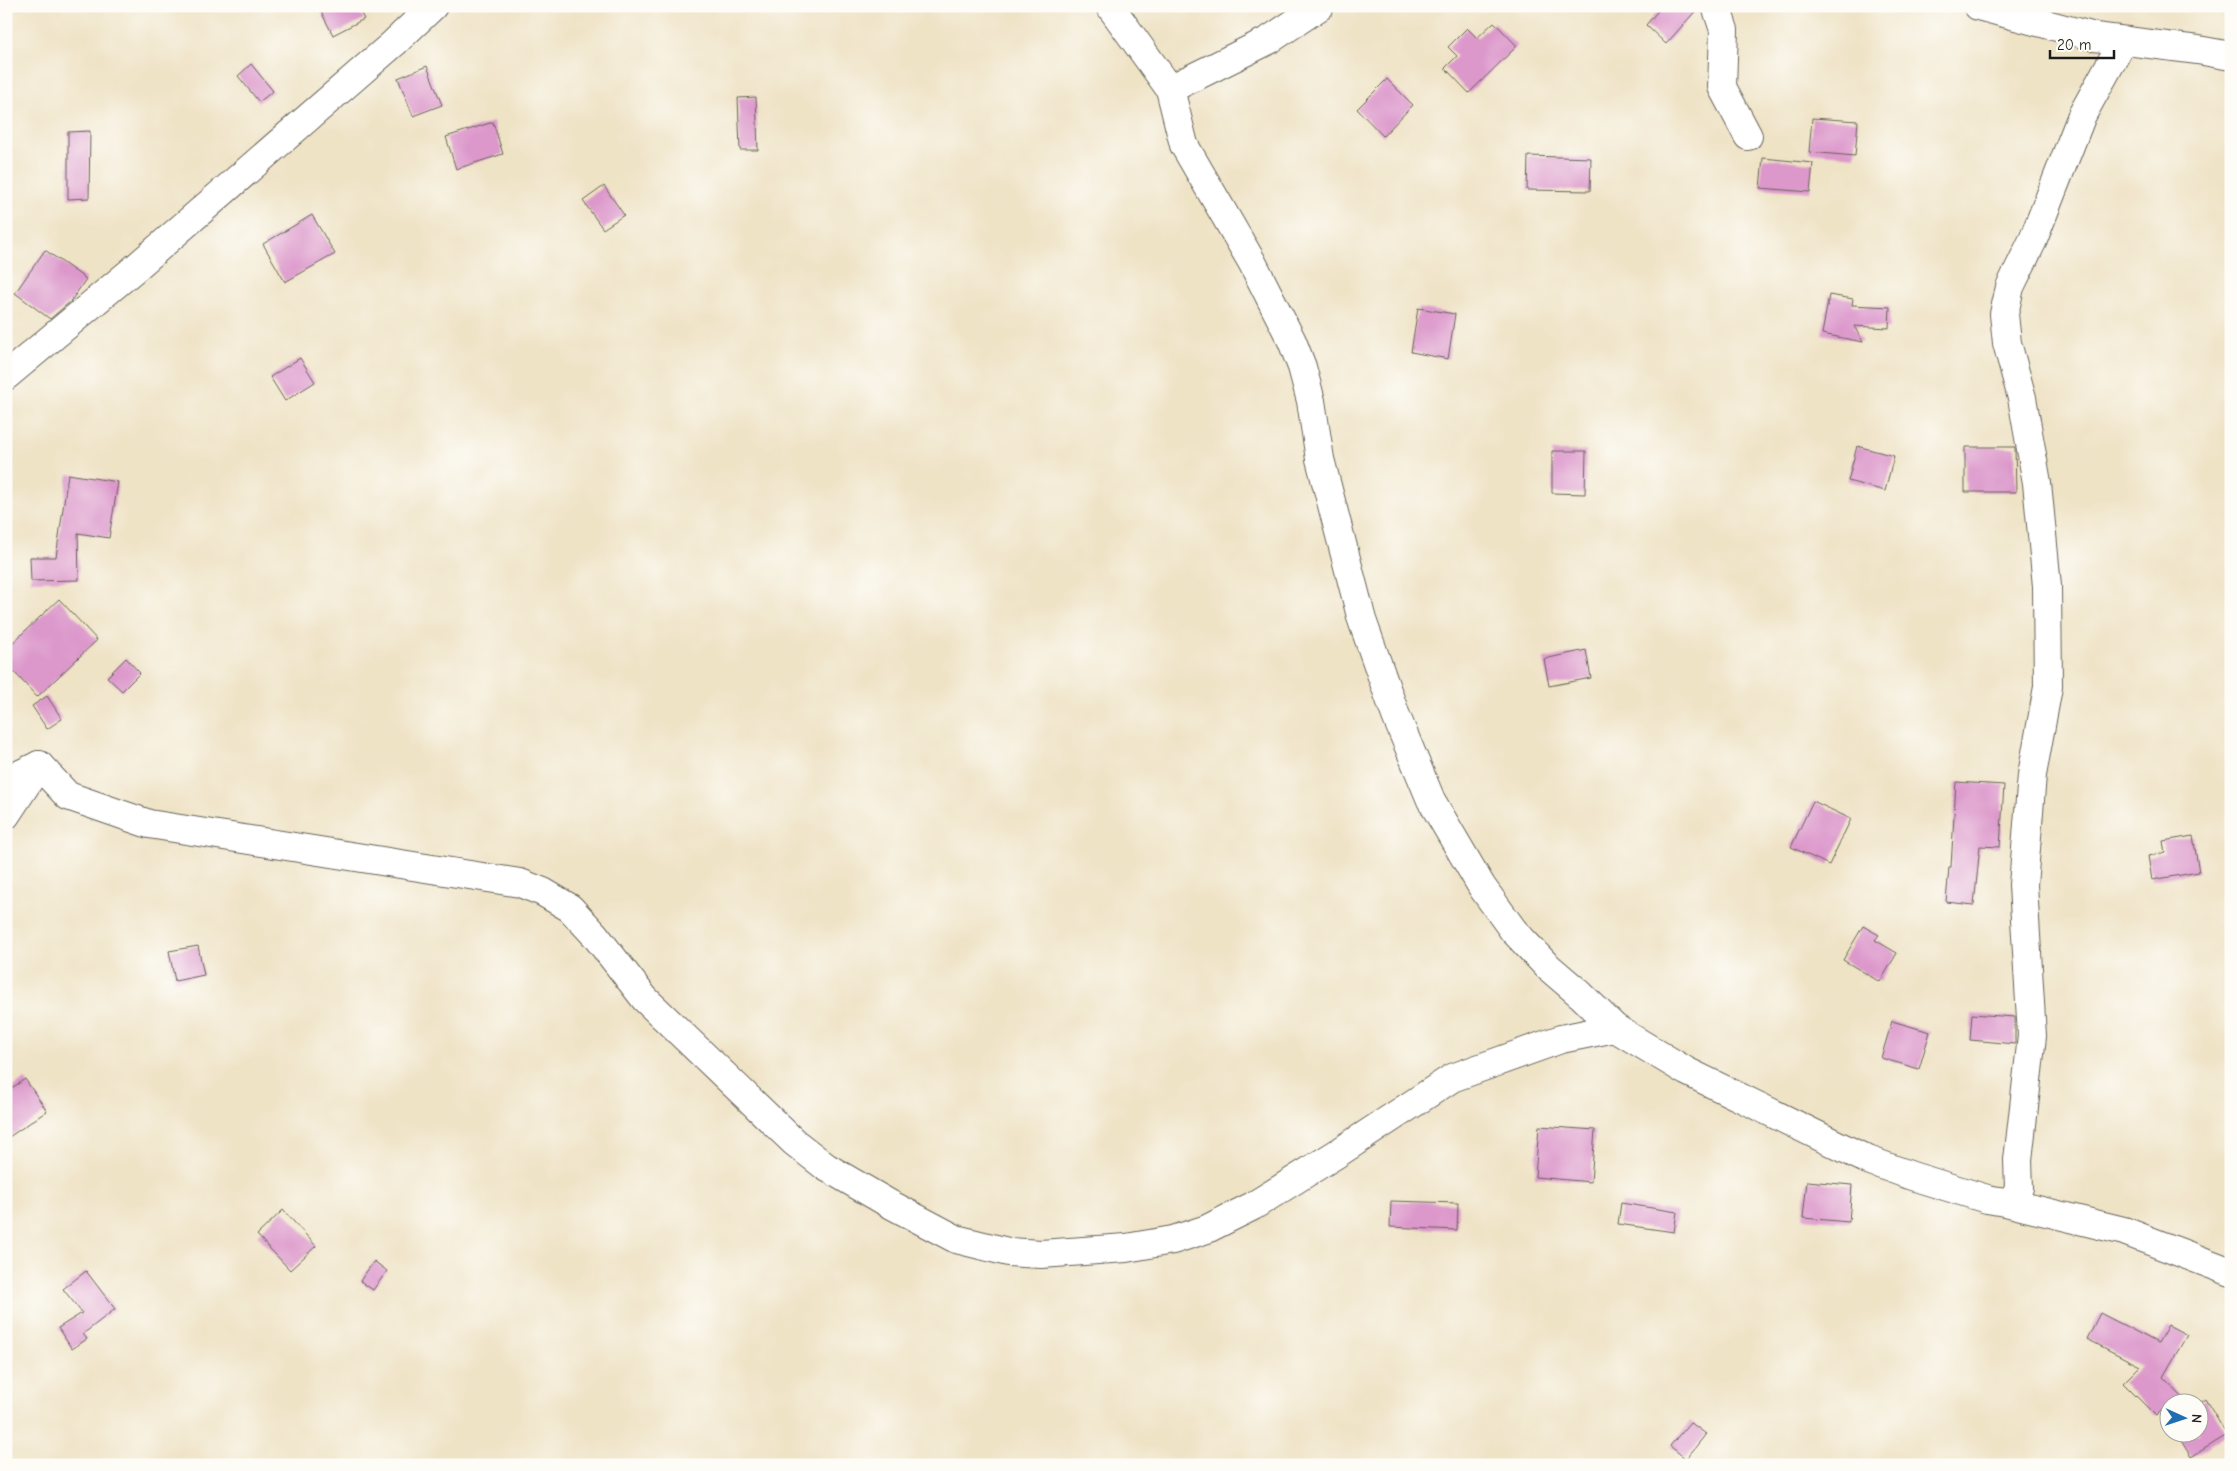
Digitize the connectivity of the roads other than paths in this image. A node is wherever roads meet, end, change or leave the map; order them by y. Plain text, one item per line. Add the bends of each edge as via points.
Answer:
1 (432, 6) edge
2 (1110, 6) edge
3 (1320, 6) edge
4 (1716, 6) edge
5 (1978, 6) edge
6 (2123, 41) junction
7 (2231, 56) edge
8 (1170, 89) junction
9 (1748, 136) dead end
10 (6, 376) edge
11 (39, 765) junction
12 (6, 774) edge
13 (6, 815) edge
14 (1615, 1028) junction
15 (2005, 1202) junction
16 (2231, 1272) edge

1 - 10 street via 394,43 133,270
2 - 8 street
3 - 8 street via 1269,40
4 - 9 street via 1724,30 1722,87
5 - 6 street via 2095,37
6 - 7 street
6 - 15 street via 2082,115 2033,240 2010,286 2004,314 2007,343 2022,398 2037,484 2047,586 2048,687 2032,774 2023,885 2032,1036 2018,1160 2019,1188 2014,1198
8 - 14 street via 1184,145 1277,309 1302,367 1320,459 1362,620 1396,716 1431,800 1482,887 1514,930 1546,965
11 - 12 street via 12,778
11 - 13 street
11 - 14 street via 68,796 149,824 520,883 543,892 570,908 645,998 800,1147 888,1203 956,1239 1008,1252 1041,1254 1126,1248 1173,1240 1208,1228 1253,1206 1338,1154 1452,1078 1561,1039
14 - 15 street via 1686,1071 1868,1160 1965,1193
15 - 16 street via 2124,1231

